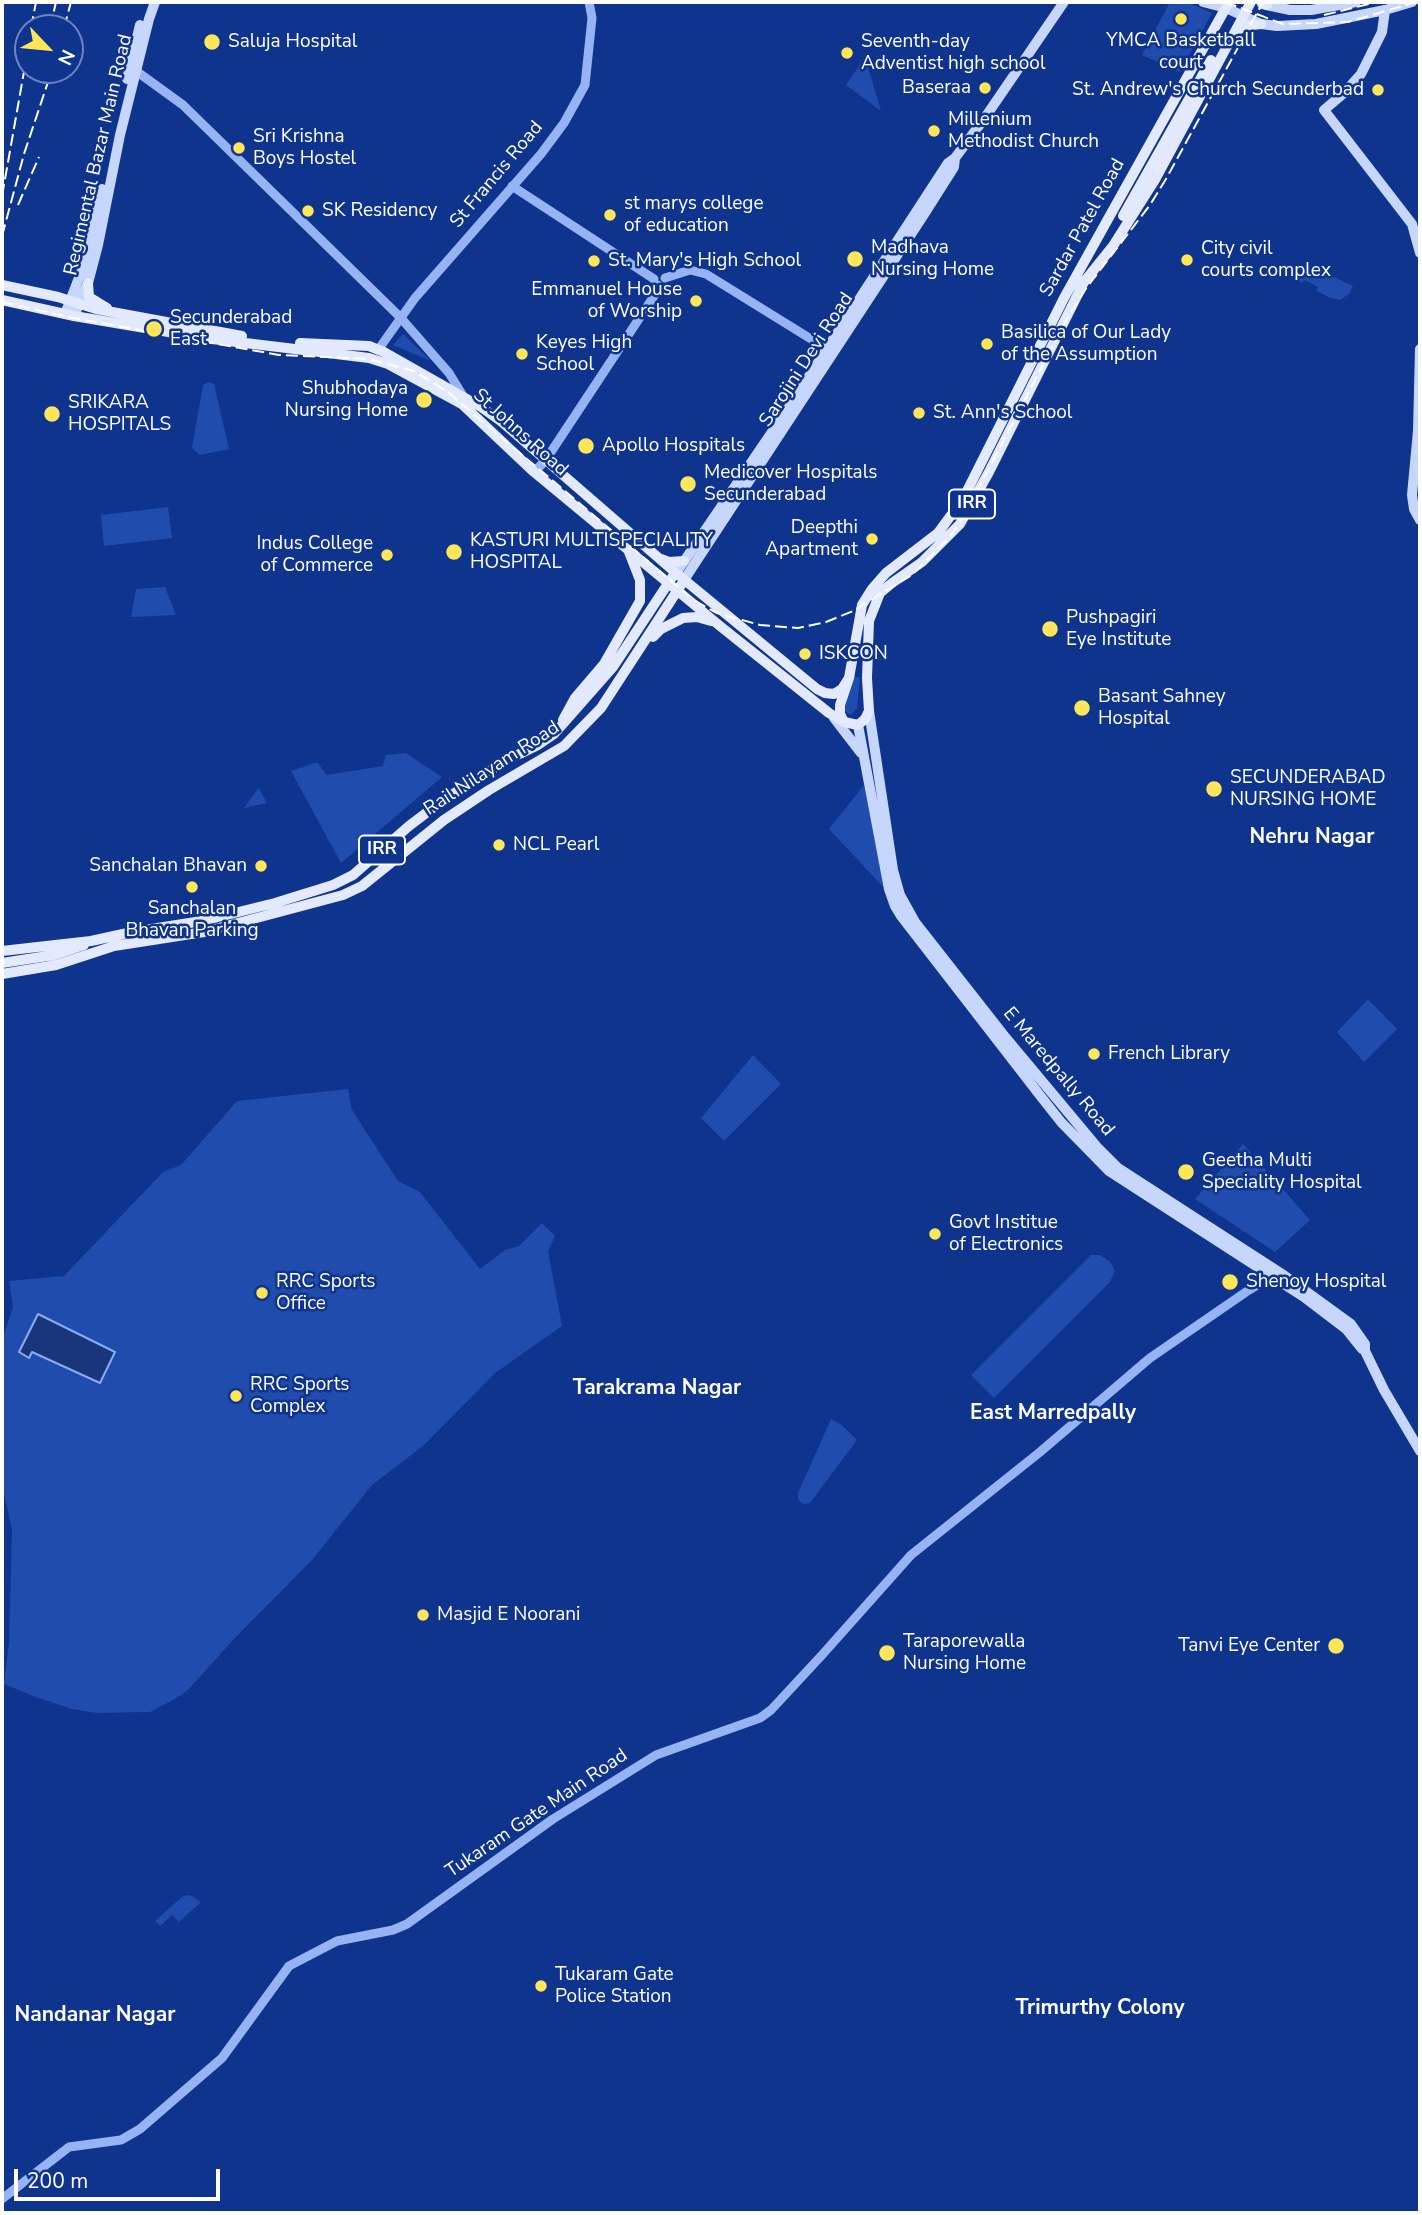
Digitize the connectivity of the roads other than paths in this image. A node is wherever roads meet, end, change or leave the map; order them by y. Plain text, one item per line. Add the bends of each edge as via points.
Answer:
1 (149, 2) edge
2 (155, 2) edge
3 (589, 2) edge
4 (1064, 2) edge
5 (1203, 2) edge
6 (1236, 2) edge
7 (1243, 2) edge
8 (1356, 2) edge
9 (1412, 2) edge
10 (1260, 3) edge
11 (1227, 5) edge
12 (1385, 10) junction
13 (1243, 17) junction
14 (1218, 20) junction
15 (1260, 24) junction
16 (1232, 34) junction
17 (133, 68) junction
18 (512, 186) junction
19 (1128, 203) junction
20 (1420, 253) edge
21 (1087, 260) junction
22 (659, 281) junction
23 (1084, 282) junction
24 (88, 283) junction
25 (2, 285) edge
26 (2, 300) edge
27 (74, 303) junction
28 (114, 312) junction
29 (70, 315) junction
30 (400, 317) junction
31 (378, 349) junction
32 (1420, 349) edge
33 (830, 350) junction
34 (464, 400) junction
35 (545, 461) junction
36 (534, 472) junction
37 (1420, 520) edge
38 (628, 548) junction
39 (675, 578) junction
40 (720, 626) junction
41 (643, 646) junction
42 (849, 678) junction
43 (869, 711) junction
44 (829, 713) junction
45 (844, 722) junction
46 (858, 725) junction
47 (559, 729) junction
48 (865, 759) junction
49 (442, 801) junction
50 (451, 816) junction
51 (94, 946) junction
52 (2, 951) edge
53 (2, 963) edge
54 (2, 974) edge
55 (1211, 1233) junction
56 (1276, 1274) junction
57 (1420, 1451) edge
58 (2, 2199) edge

1 - 17 main road, Regimental Bazar Main Road
2 - 17 main road, Regimental Bazar Main Road
3 - 18 street, St Francis Road via 592,19 585,85 564,123
4 - 33 main road, Sarojini Devi Road via 956,158 948,163
5 - 11 main road
6 - 19 main road, IRR
7 - 19 main road, IRR
8 - 10 main road via 1311,10
9 - 12 main road
10 - 13 main road, Sardar Patel Road / IRR
10 - 15 main road via 1255,13
11 - 13 main road
11 - 14 main road, Sardar Patel Road / IRR
12 - 15 main road via 1316,24
12 - 20 main road via 1382,32 1361,74 1324,110 1412,224
13 - 15 main road
13 - 16 main road, Sardar Patel Road / IRR
14 - 16 main road via 1231,18
14 - 21 main road, Sardar Patel Road / IRR
15 - 16 main road
16 - 23 main road, Sardar Patel Road / IRR via 1156,178
17 - 24 main road, Regimental Bazar Main Road
17 - 27 main road, Regimental Bazar Main Road
17 - 30 street via 183,105
18 - 22 street
18 - 30 street, St Francis Road
19 - 21 main road, IRR
19 - 23 main road, IRR
21 - 42 main road, Sardar Patel Road / IRR via 963,499 938,533 886,573 862,605
22 - 33 street via 690,270 706,274
22 - 35 street via 654,296
23 - 43 main road, Sardar Patel Road / IRR via 960,524 922,562 880,593 869,621
24 - 27 main road, Regimental Bazar Main Road
24 - 28 main road via 89,296
25 - 27 main road, St Johns Road
26 - 29 main road, St Johns Road
27 - 28 main road, St Johns Road
27 - 29 main road, Regimental Bazar Main Road
28 - 31 main road, St Johns Road via 281,343
29 - 34 main road, St Johns Road via 204,338 369,358
30 - 31 street, St Francis Road
30 - 34 street via 449,373
31 - 34 main road, St Johns Road
32 - 37 main road via 1412,495
33 - 39 main road, Sarojini Devi Road
34 - 35 main road, St Johns Road via 502,422
34 - 36 main road, St Johns Road
35 - 36 street
35 - 39 main road, St Johns Road via 659,558
36 - 38 main road, St Johns Road
38 - 39 main road, St Johns Road
38 - 47 main road via 640,580 640,601
39 - 40 main road, St Johns Road / IRR
39 - 41 main road, Rail Nilayam Road / IRR
39 - 42 main road, St Johns Road via 817,689 834,694
39 - 47 main road, Rail Nilayam Road / IRR via 612,667
40 - 41 main road, IRR via 696,617 683,618 661,629
40 - 44 main road, St Johns Road / IRR
41 - 50 main road, Rail Nilayam Road / IRR via 601,708 564,746
42 - 45 main road, Sardar Patel Road / IRR via 840,705
43 - 46 main road
43 - 55 main road, E Maredpally Road via 893,870 907,910 1097,1147 1118,1168
44 - 45 main road, St Johns Road / IRR
44 - 48 main road
45 - 46 main road, St Johns Road / IRR
46 - 48 main road, E Maredpally Road
47 - 49 main road, Rail Nilayam Road / IRR
48 - 55 main road, E Maredpally Road via 889,889 901,916 1086,1149 1136,1190
49 - 50 main road
49 - 51 main road, Rail Nilayam Road / IRR via 353,876 332,885 202,921 132,932
50 - 51 main road, Rail Nilayam Road / IRR via 362,886 343,895 204,932
51 - 52 main road, Rail Nilayam Road / IRR
51 - 53 main road, Rail Nilayam Road / IRR
51 - 54 main road via 56,965
55 - 56 main road, E Maredpally Road
56 - 57 main road, E Maredpally Road via 1351,1324
56 - 58 street, Tukaram Gate Main Road via 1167,1345 911,1555 760,1718 656,1755 553,1819 407,1924 337,1941 289,1966 222,2058 140,2129 121,2140 69,2147

